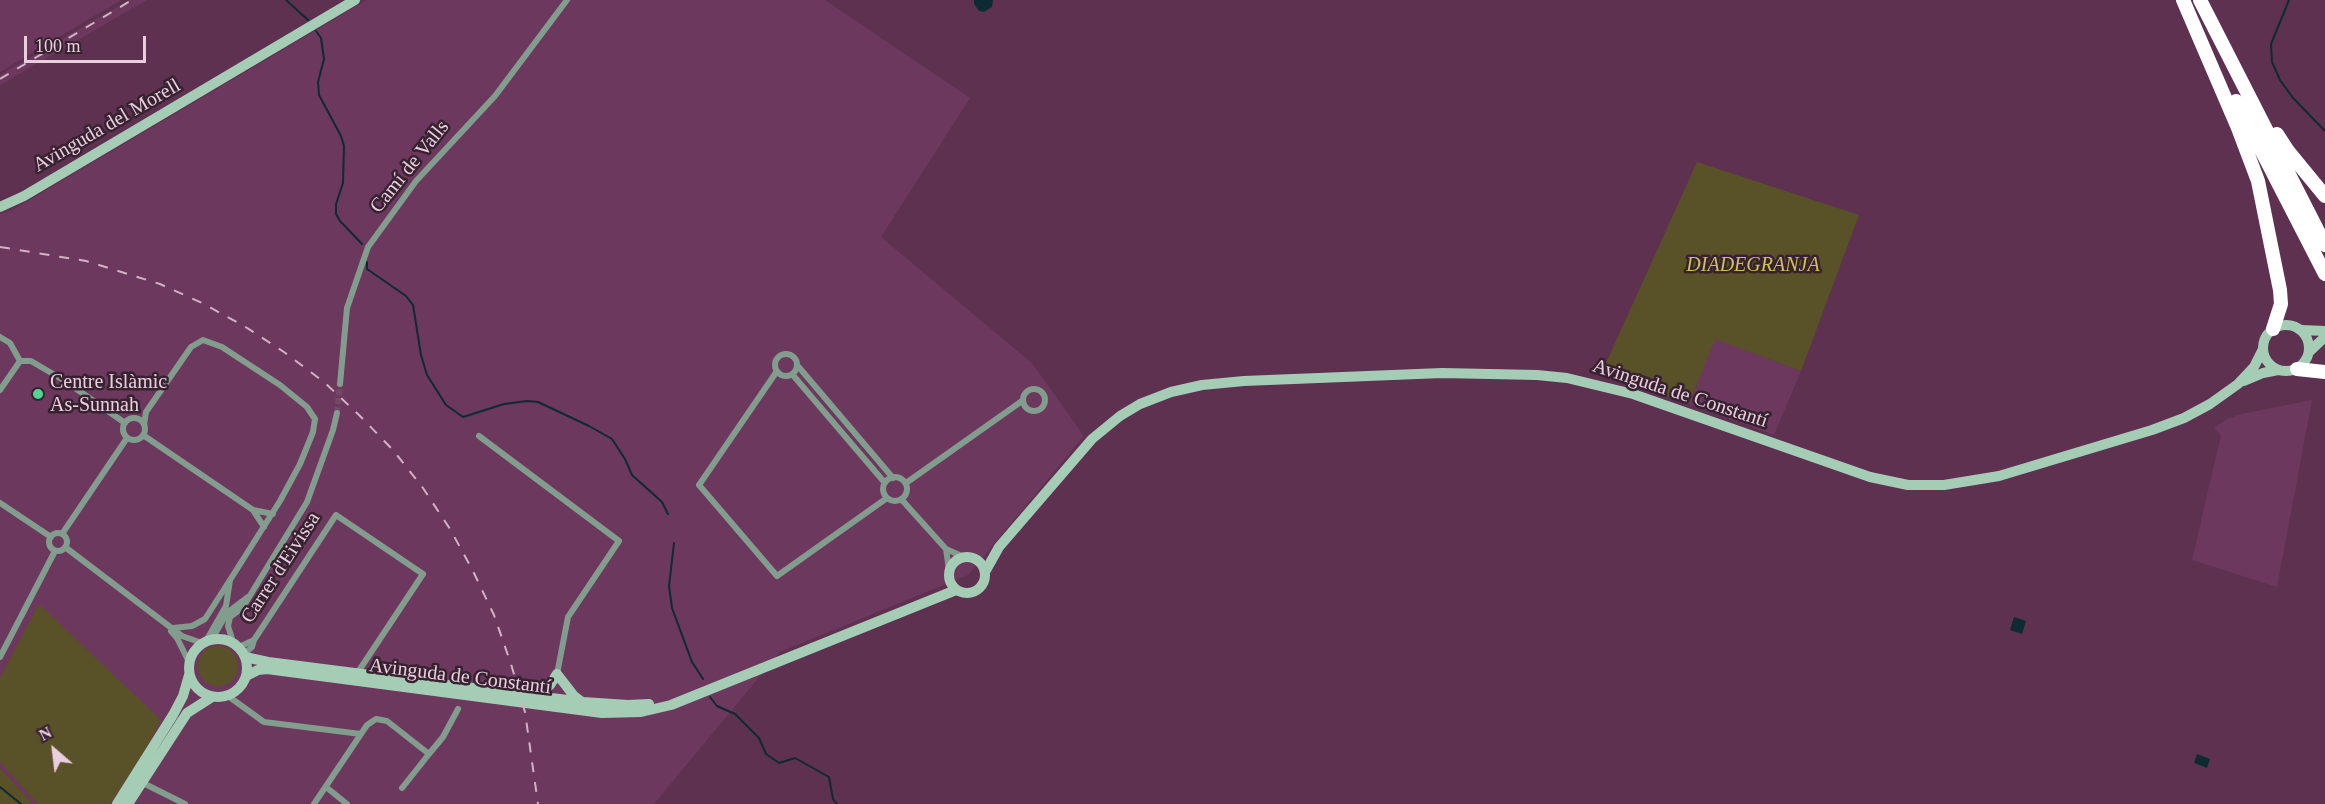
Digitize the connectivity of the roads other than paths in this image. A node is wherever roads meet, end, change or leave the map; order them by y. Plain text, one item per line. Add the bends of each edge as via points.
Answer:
1 (355, 0) edge
2 (567, 0) edge
3 (2183, 0) edge
4 (2200, 0) edge
5 (2248, 92) junction
6 (2325, 196) edge
7 (0, 207) edge
8 (2325, 245) edge
9 (2325, 274) edge
10 (2273, 329) junction
11 (2302, 330) junction
12 (2325, 331) edge
13 (0, 337) edge
14 (2325, 337) edge
15 (2263, 349) junction
16 (2310, 351) junction
17 (20, 361) junction
18 (797, 365) junction
19 (2296, 369) junction
20 (2278, 370) junction
21 (777, 371) junction
22 (2325, 372) edge
23 (792, 374) junction
24 (340, 384) tunnel mouth
25 (2238, 384) junction
26 (0, 390) edge
27 (1022, 401) dead end
28 (337, 413) tunnel mouth
29 (125, 423) junction
30 (144, 425) junction
31 (143, 435) junction
32 (479, 436) dead end
33 (128, 438) junction
34 (893, 478) junction
35 (885, 483) junction
36 (906, 483) junction
37 (887, 498) junction
38 (902, 500) junction
39 (0, 503) edge
40 (253, 510) junction
41 (273, 514) junction
42 (264, 527) junction
43 (62, 534) junction
44 (51, 537) junction
45 (65, 547) junction
46 (999, 547) junction
47 (946, 549) junction
48 (55, 551) junction
49 (964, 557) junction
50 (977, 560) junction
51 (985, 572) junction
52 (949, 574) junction
53 (230, 580) junction
54 (956, 590) junction
55 (248, 597) junction
56 (930, 599) junction
57 (165, 623) junction
58 (173, 628) junction
59 (206, 641) junction
60 (240, 650) junction
61 (0, 657) edge
62 (189, 662) junction
63 (284, 671) junction
64 (557, 674) junction
65 (189, 675) junction
66 (357, 675) junction
67 (246, 676) junction
68 (430, 691) junction
69 (457, 695) junction
70 (228, 696) junction
71 (535, 696) junction
72 (212, 697) junction
73 (556, 701) junction
74 (583, 702) junction
75 (675, 702) junction
76 (458, 709) dead end
77 (620, 714) junction
78 (178, 716) junction
79 (361, 734) junction
80 (429, 754) junction
81 (142, 783) junction
82 (326, 786) junction
83 (402, 788) dead end
84 (118, 804) edge
85 (128, 804) edge
86 (185, 804) edge
87 (314, 804) edge
88 (347, 804) edge

1 - 7 main road, Avinguda del Morell
2 - 24 street, Camí de Valls via 495,96 416,181 368,247 347,308
3 - 9 highway
3 - 10 highway via 2258,181 2280,290 2279,313
4 - 5 highway
5 - 6 highway via 2288,152
5 - 8 highway
10 - 11 main road via 2288,324
10 - 15 main road
11 - 12 main road
11 - 16 main road
13 - 17 street via 10,344
14 - 16 main road
15 - 20 main road via 2268,363
15 - 25 main road via 2254,367
16 - 19 main road via 2303,365
17 - 26 street
17 - 29 street via 31,361 65,381
18 - 21 street via 791,356 784,355 776,361
18 - 23 street
18 - 34 street
19 - 20 main road
19 - 22 highway
20 - 25 main road
21 - 23 street via 785,376
21 - 37 street via 699,485 777,576
23 - 35 street
25 - 46 main road, Avinguda de Constantí via 2195,413 2152,430 1999,477 1944,485 1870,477 1633,394 1568,378 1442,373 1202,384 1140,404 1101,431
27 - 36 street
28 - 55 street via 307,502
29 - 30 street via 135,418
29 - 33 street via 123,431
30 - 31 street
30 - 41 street via 146,412 190,347 203,340 222,347 280,386 310,410 316,423 300,464
31 - 33 street via 136,440
31 - 40 street
32 - 64 street via 619,541 568,617
33 - 43 street
34 - 35 street
34 - 36 street
35 - 37 street
36 - 38 street
37 - 38 street
38 - 47 street
39 - 44 street
40 - 41 street
40 - 42 street
41 - 42 street
42 - 53 street
43 - 44 street
43 - 45 street via 67,542
44 - 48 street via 49,545
45 - 48 street
45 - 57 street
46 - 50 main road
46 - 51 main road, Avinguda de Constantí
47 - 49 street
47 - 52 street
48 - 61 street
49 - 50 main road
49 - 52 main road via 952,564
50 - 51 main road
51 - 54 main road via 979,589 966,594
52 - 54 main road
52 - 56 main road
53 - 58 street via 205,618 192,626
53 - 59 street via 226,606
54 - 56 main road
55 - 59 street via 227,613
55 - 60 street via 228,620
56 - 75 main road
57 - 58 street
57 - 62 street
58 - 59 street via 182,636
59 - 60 main road via 220,638
59 - 62 main road
60 - 66 main road via 268,662
60 - 66 street, Carrer d'Eivissa via 250,648 336,515 423,574
60 - 67 main road
62 - 65 main road
63 - 66 main road
63 - 67 main road, Avinguda de Constantí via 263,669
63 - 68 main road, Avinguda de Constantí
64 - 71 main road
64 - 73 main road
64 - 74 main road
65 - 72 main road via 198,689
65 - 78 main road
66 - 68 main road
66 - 71 main road
67 - 70 main road
68 - 69 main road, Avinguda de Constantí
69 - 73 main road via 475,693
69 - 77 main road, Avinguda de Constantí
70 - 72 main road
70 - 79 street via 264,722
71 - 73 main road
72 - 78 main road
73 - 74 main road
73 - 77 main road
74 - 75 main road
75 - 77 main road, Avinguda de Constantí via 653,710
76 - 80 street
78 - 81 main road
78 - 84 main road
79 - 80 street via 373,720 383,719
79 - 82 street
80 - 83 street
81 - 85 main road
81 - 86 street
82 - 87 street
82 - 88 street

